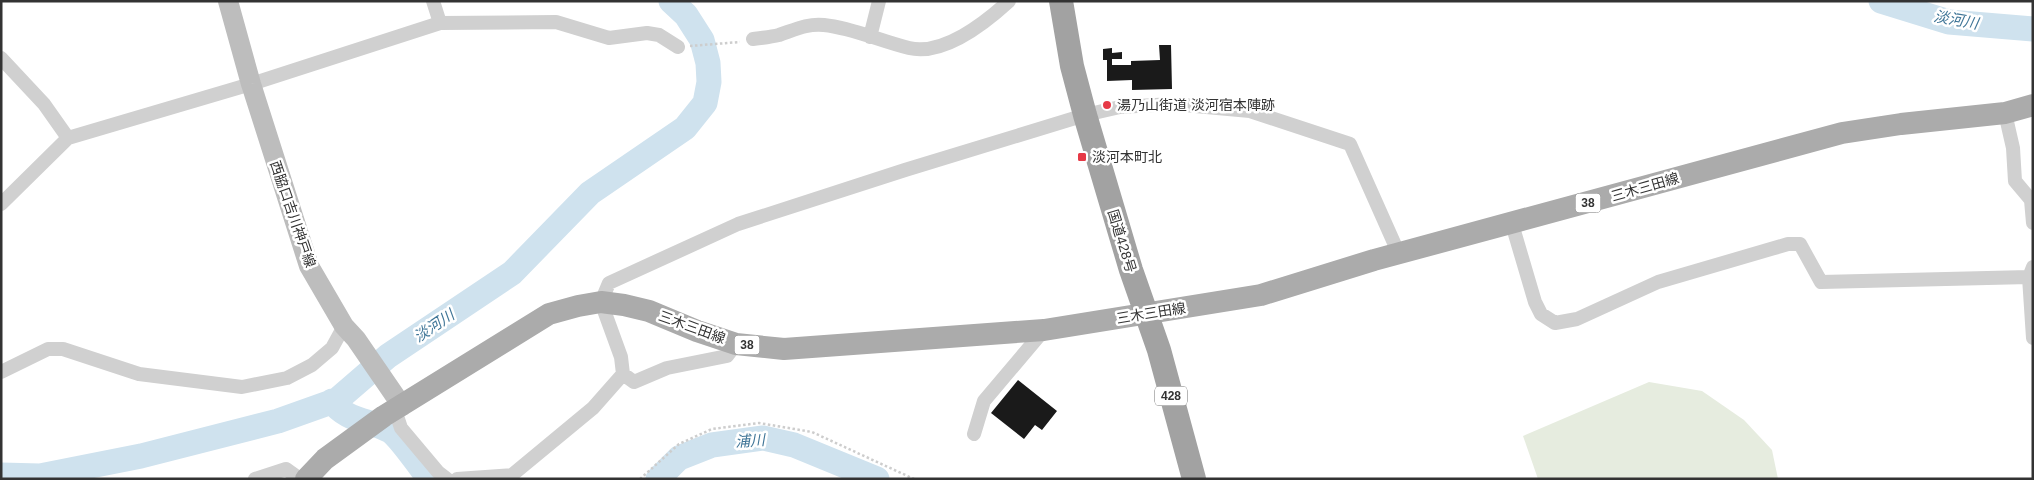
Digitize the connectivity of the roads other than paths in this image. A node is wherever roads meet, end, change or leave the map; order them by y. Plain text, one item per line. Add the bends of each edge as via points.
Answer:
1 (228, 1) edge
2 (433, 1) edge
3 (880, 1) edge
4 (1009, 1) edge
5 (1061, 1) edge
6 (440, 23) junction
7 (870, 37) junction
8 (753, 39) road end
9 (678, 48) road end
10 (1, 58) edge
11 (251, 84) junction
12 (2033, 105) edge
13 (2005, 113) junction
14 (1085, 116) junction
15 (68, 138) junction
16 (2032, 200) edge
17 (1, 204) edge
18 (2033, 223) edge
19 (1512, 224) junction
20 (1399, 254) junction
21 (2031, 272) edge
22 (601, 302) junction
23 (1145, 314) junction
24 (1044, 330) junction
25 (350, 332) junction
26 (2033, 338) edge
27 (736, 344) junction
28 (1, 372) edge
29 (623, 374) junction
30 (394, 407) junction
31 (974, 434) dead end
32 (255, 479) edge
33 (300, 479) edge
34 (306, 479) edge
35 (447, 479) edge
36 (457, 479) edge
37 (1194, 479) edge

1 - 11 main road, 西脇口吉川神戸線
2 - 6 street
3 - 7 street
4 - 7 street via 988,20 939,47 910,48
5 - 14 highway, 国道428号 / 428 via 1072,66
6 - 9 street via 556,22 609,38 647,33 659,35
6 - 11 street
7 - 8 street via 822,24
10 - 15 street via 44,104
11 - 15 street
11 - 25 main road, 西脇口吉川神戸線 via 309,266
12 - 13 main road, 三木三田線 / 38
13 - 16 street via 2013,148 2015,181
13 - 19 main road, 三木三田線 / 38 via 1842,133
14 - 20 street via 1120,107 1173,104 1250,111 1350,144
14 - 22 street via 738,224 609,283
14 - 23 highway, 国道428号 / 428
15 - 17 street
16 - 18 street
19 - 20 main road, 三木三田線 / 38
19 - 21 street via 1535,302 1541,314 1555,322 1577,319 1658,282 1788,244 1800,244 1821,282
20 - 23 main road, 三木三田線 / 38 via 1261,295
21 - 26 street
22 - 27 main road, 三木三田線 / 38 via 649,311
22 - 29 street via 621,358
22 - 30 main road, 三木三田線 / 38 via 549,314
23 - 24 main road, 三木三田線 / 38
23 - 37 highway, 国道428号 / 428 via 1159,350
24 - 27 main road, 三木三田線 / 38 via 784,349
24 - 31 street via 984,401
25 - 28 street via 312,364 287,378 242,387 139,374 63,348 48,349
25 - 30 main road, 西脇口吉川神戸線
27 - 29 street via 726,356 667,368 634,382
29 - 36 street via 593,408 512,474
30 - 34 main road, 三木三田線 / 38 via 324,459
30 - 35 street via 401,428
32 - 33 street via 286,469

